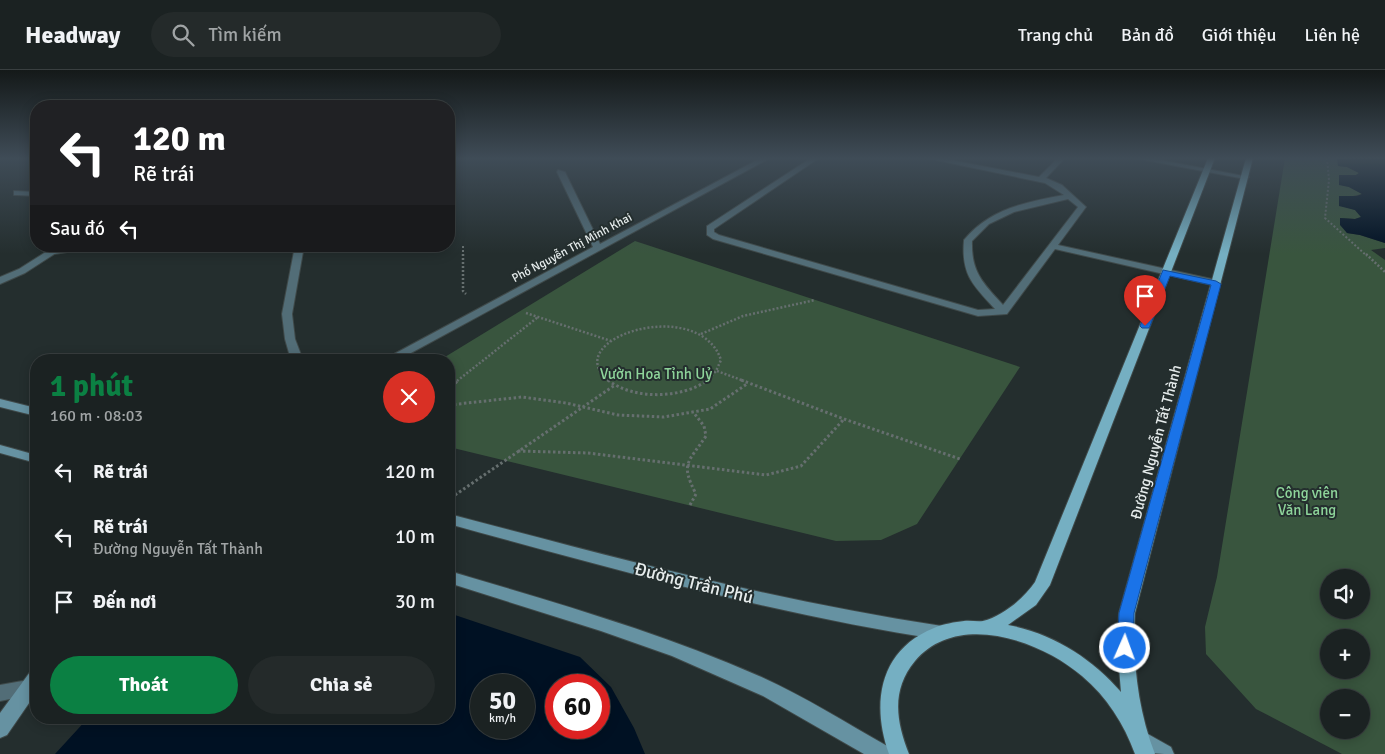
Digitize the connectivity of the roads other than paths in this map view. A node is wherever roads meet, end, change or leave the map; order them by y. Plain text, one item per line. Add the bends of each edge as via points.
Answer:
1 (570, 190) edge
2 (707, 190) edge
3 (768, 190) edge
4 (1063, 190) edge
5 (1199, 190) edge
6 (1241, 190) edge
7 (17, 193) dead end
8 (30, 194) edge
9 (1071, 196) junction
10 (1052, 246) junction
11 (598, 248) junction
12 (48, 252) edge
13 (299, 252) edge
14 (1166, 272) junction
15 (0, 281) edge
16 (1216, 284) junction
17 (1003, 312) junction
18 (295, 354) edge
19 (400, 354) edge
20 (0, 403) edge
21 (30, 410) edge
22 (0, 449) edge
23 (30, 457) edge
24 (455, 521) edge
25 (455, 580) edge
26 (985, 628) junction
27 (942, 633) junction
28 (30, 684) edge
29 (30, 686) edge
30 (0, 693) edge
31 (0, 729) edge
32 (1142, 746) edge
33 (882, 754) edge
34 (899, 754) edge
35 (1164, 754) edge

1 - 11 street
2 - 11 street, Phố Nguyễn Thị Minh Khai
3 - 17 street via 710,228 710,233 978,313
4 - 9 street
5 - 14 main road
6 - 16 main road, Đường Nguyễn Tất Thành
7 - 8 street
9 - 10 street via 1082,207
9 - 17 street via 1011,210 986,222 968,240 966,257 975,281
10 - 14 street
10 - 17 street
11 - 19 street, Phố Nguyễn Thị Minh Khai
12 - 15 street via 22,271
13 - 18 street via 287,314
14 - 16 street
14 - 26 main road via 1042,585 1024,608
16 - 32 main road, Đường Nguyễn Tất Thành via 1127,613 1125,661
20 - 21 main road
22 - 23 main road
24 - 27 main road, Đường Trần Phú via 712,590 851,619
25 - 33 main road via 600,622 688,654 784,698
26 - 27 main road
26 - 32 main road via 1030,637 1088,670 1123,708
27 - 34 main road via 920,643 903,660 892,681 889,722
28 - 30 street
29 - 31 main road
32 - 35 main road

